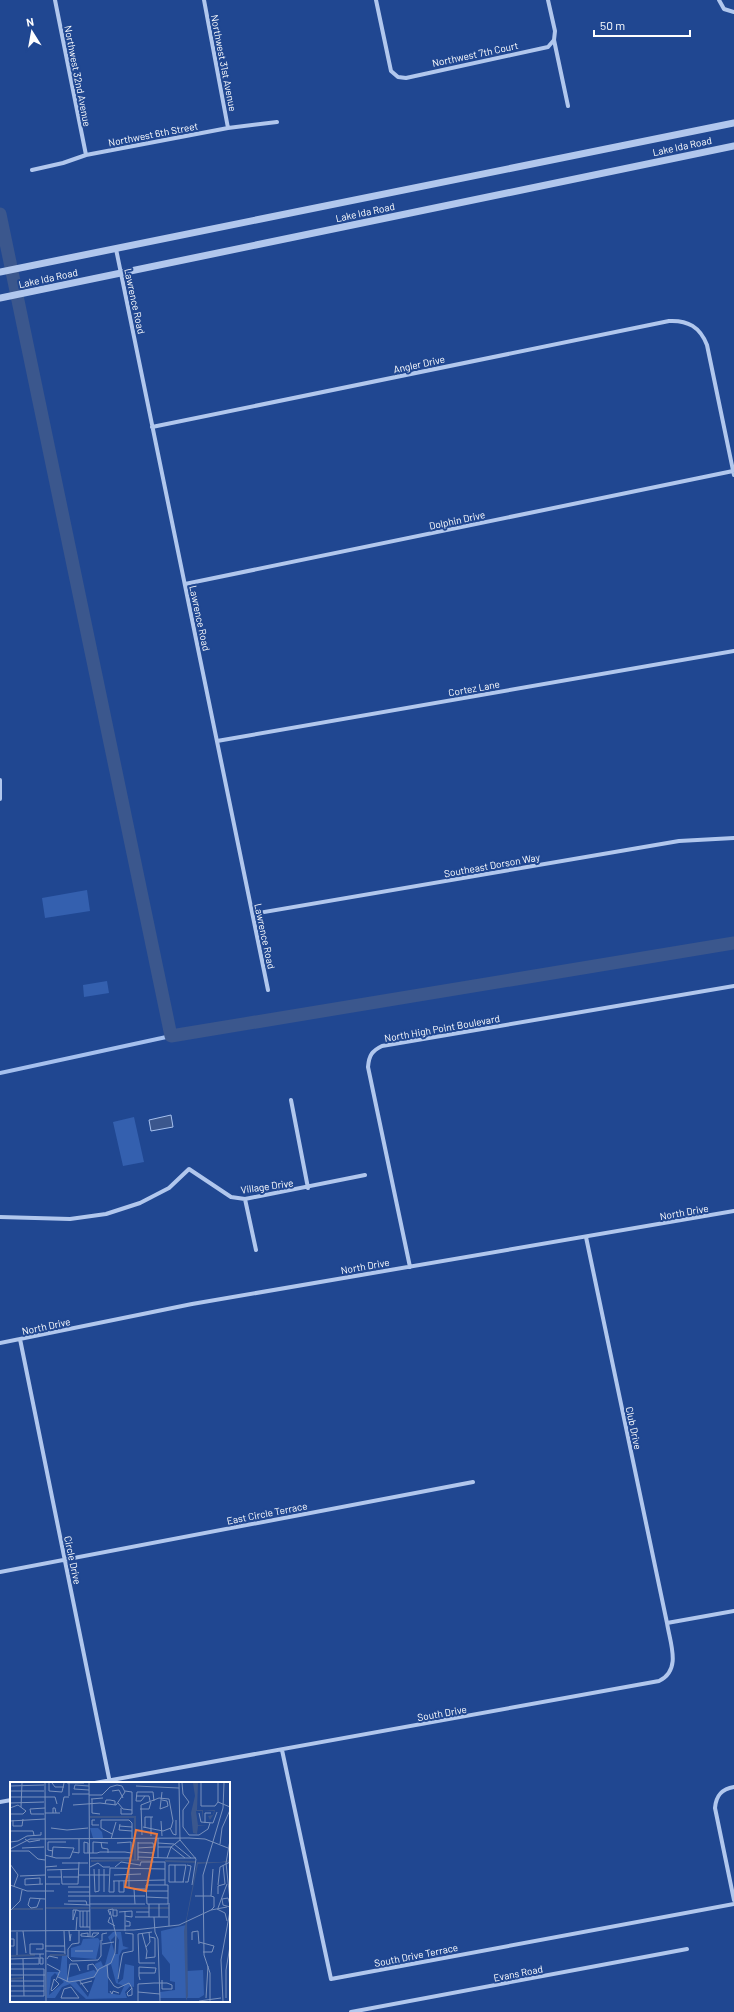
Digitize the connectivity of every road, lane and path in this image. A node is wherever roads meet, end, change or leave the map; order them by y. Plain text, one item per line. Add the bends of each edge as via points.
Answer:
1 (55, 0) edge
2 (204, 0) edge
3 (376, 0) edge
4 (548, 0) edge
5 (719, 0) edge
6 (734, 12) edge
7 (554, 40) junction
8 (568, 106) dead end
9 (277, 122) dead end
10 (734, 123) edge
11 (228, 128) junction
12 (734, 146) edge
13 (86, 155) junction
14 (32, 170) dead end
15 (116, 249) junction
16 (0, 272) edge
17 (121, 273) junction
18 (0, 298) edge
19 (152, 427) junction
20 (734, 473) edge
21 (185, 584) junction
22 (734, 652) edge
23 (217, 741) junction
24 (0, 780) edge
25 (0, 799) edge
26 (734, 838) edge
27 (253, 914) junction
28 (734, 986) edge
29 (268, 990) dead end
30 (291, 1100) dead end
31 (365, 1176) dead end
32 (308, 1188) junction
33 (245, 1199) junction
34 (734, 1211) edge
35 (0, 1218) edge
36 (586, 1237) junction
37 (256, 1250) dead end
38 (410, 1267) junction
39 (20, 1339) junction
40 (0, 1343) edge
41 (473, 1482) dead end
42 (65, 1559) junction
43 (0, 1572) edge
44 (734, 1611) edge
45 (666, 1623) junction
46 (282, 1750) junction
47 (110, 1782) edge
48 (734, 1787) edge
49 (10, 1800) edge
50 (0, 1802) edge
51 (734, 1900) edge
52 (734, 1904) edge
53 (687, 1949) dead end
54 (351, 2012) edge

1 - 13 street, Northwest 32nd Avenue
2 - 11 street, Northwest 31st Avenue
3 - 7 street, Northwest 7th Court via 391,71 398,77 406,78 548,47
4 - 7 street via 555,31
5 - 6 street via 724,8
7 - 8 street
9 - 11 street, Northwest 6th Street
10 - 15 street, Lake Ida Road
11 - 13 street, Northwest 6th Street
12 - 17 street, Lake Ida Road
13 - 14 street, Northwest 6th Street
15 - 16 street, Lake Ida Road
15 - 17 street, Lawrence Road
17 - 18 street, Lake Ida Road
17 - 19 street, Lawrence Road
19 - 20 street, Angler Drive via 679,320 697,328 707,345
19 - 21 street, Lawrence Road
20 - 21 street, Dolphin Drive
21 - 23 street, Lawrence Road
22 - 23 street, Cortez Lane
23 - 27 street, Lawrence Road
24 - 25 street
26 - 27 street, Southeast Dorson Way via 679,841
27 - 29 street, Lawrence Road
28 - 38 street, North High Point Boulevard via 382,1046 374,1050 369,1057 368,1066
30 - 32 street
31 - 32 street, Village Drive
32 - 33 street, Village Drive
33 - 35 street, Village Drive via 231,1197 189,1169 169,1188 140,1203 106,1214 70,1219
33 - 37 street
34 - 36 street, North Drive
36 - 38 street, North Drive
36 - 45 street, Club Drive
38 - 39 street, North Drive via 192,1304
39 - 40 street, North Drive
39 - 42 street, Circle Drive
41 - 42 street, East Circle Terrace
42 - 43 street, East Circle Terrace
42 - 47 street, Circle Drive
44 - 45 street
45 - 46 street, South Drive via 673,1661 672,1670 667,1677 659,1681
46 - 47 street, South Drive
46 - 52 street, South Drive Terrace via 331,1979
48 - 51 street via 721,1792 716,1799 715,1808
49 - 50 street
53 - 54 street, Evans Road

